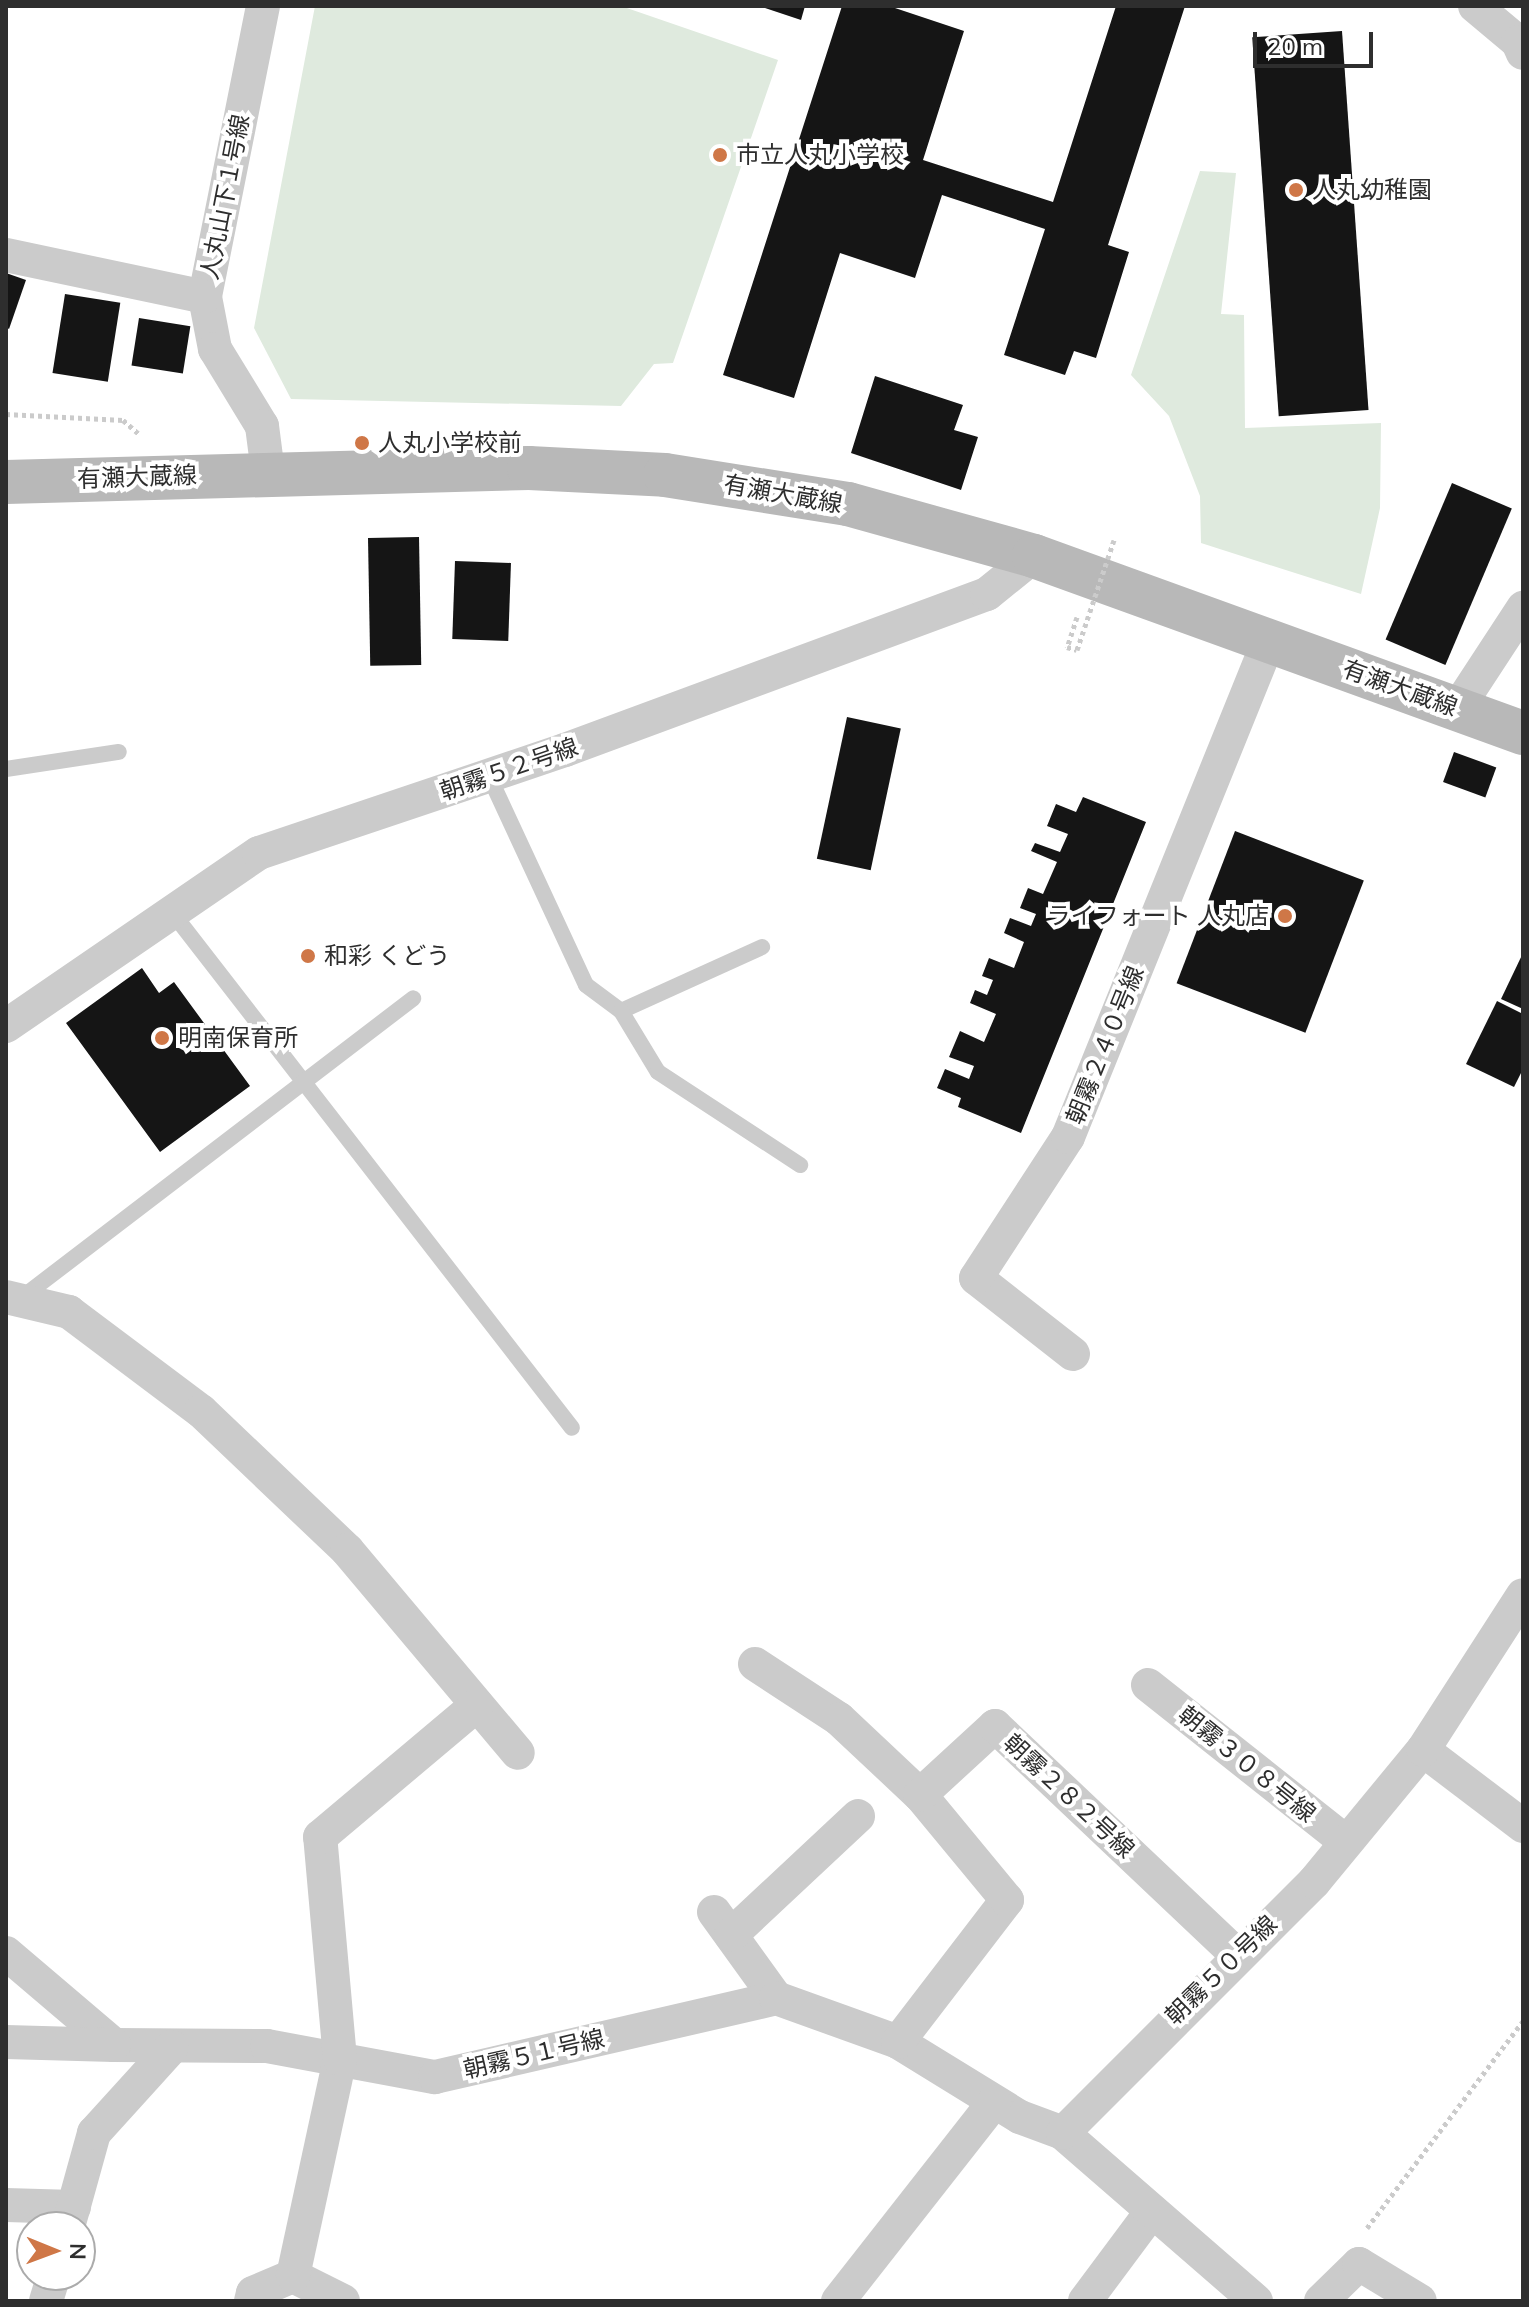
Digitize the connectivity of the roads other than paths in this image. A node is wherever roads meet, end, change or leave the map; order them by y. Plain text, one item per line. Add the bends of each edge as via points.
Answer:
1 (263, 6) edge
2 (1475, 6) edge
3 (1521, 45) edge
4 (6, 255) edge
5 (205, 297) junction
6 (268, 472) junction
7 (6, 482) edge
8 (1034, 556) junction
9 (1523, 608) edge
10 (1269, 640) junction
11 (1457, 709) junction
12 (1523, 733) edge
13 (119, 752) dead end
14 (6, 769) edge
15 (489, 776) junction
16 (171, 911) junction
17 (762, 947) dead end
18 (413, 998) dead end
19 (621, 1011) junction
20 (6, 1026) edge
21 (303, 1081) junction
22 (800, 1165) dead end
23 (12, 1298) edge
24 (1073, 1354) dead end
25 (572, 1428) dead end
26 (1523, 1595) edge
27 (755, 1664) dead end
28 (1148, 1685) dead end
29 (477, 1705) junction
30 (1423, 1750) junction
31 (518, 1753) dead end
32 (920, 1795) junction
33 (858, 1816) dead end
34 (1523, 1826) edge
35 (1346, 1842) junction
36 (6, 1953) edge
37 (1237, 1955) junction
38 (776, 1998) junction
39 (6, 2042) edge
40 (898, 2042) junction
41 (114, 2045) junction
42 (172, 2047) junction
43 (340, 2059) junction
44 (994, 2102) junction
45 (1063, 2133) junction
46 (6, 2205) edge
47 (38, 2211) edge
48 (73, 2211) edge
49 (1152, 2211) junction
50 (293, 2276) junction
51 (251, 2301) edge
52 (343, 2301) edge
53 (838, 2301) edge
54 (1085, 2301) edge
55 (1256, 2301) edge
56 (1321, 2301) edge
57 (1420, 2301) edge

1 - 5 street, 人丸山下１号線
2 - 3 street
4 - 5 street
5 - 6 street, 人丸山下１号線 via 215,349 262,426
6 - 7 main road, 有瀬大蔵線
6 - 8 main road, 有瀬大蔵線 via 529,468 665,475 848,504
8 - 10 main road, 有瀬大蔵線
8 - 15 street, 朝霧５２号線 via 987,594
9 - 11 street
10 - 11 main road, 有瀬大蔵線
10 - 24 street, 朝霧２４０号線 via 1068,1137 976,1278
11 - 12 main road, 有瀬大蔵線
13 - 14 lane
15 - 16 street, 朝霧５２号線 via 259,853
15 - 19 lane via 586,985
16 - 20 street, 朝霧５２号線
16 - 21 lane
17 - 19 lane
18 - 21 lane
19 - 22 lane via 658,1072
21 - 23 lane
21 - 25 lane
23 - 29 street via 69,1312 201,1411 347,1550
26 - 30 street, 朝霧５０号線
27 - 32 street via 839,1719
28 - 35 street, 朝霧３０８号線
29 - 31 street
29 - 43 street via 320,1837
30 - 34 street
30 - 35 street, 朝霧５０号線
32 - 37 street, 朝霧２８２号線 via 995,1726
32 - 40 street via 1007,1900
33 - 38 street via 722,1923
35 - 37 street, 朝霧５０号線
36 - 41 street
37 - 45 street, 朝霧５０号線
38 - 40 street
38 - 43 street, 朝霧５１号線 via 435,2077
39 - 41 street, 朝霧５１号線
40 - 44 street
41 - 42 street, 朝霧５１号線
42 - 43 street, 朝霧５１号線 via 267,2046
42 - 48 street via 94,2133
43 - 50 street
44 - 45 street
44 - 53 street
45 - 49 street
46 - 47 street
49 - 54 street
49 - 55 street
50 - 51 street via 253,2293
50 - 52 street
56 - 57 street via 1359,2264

